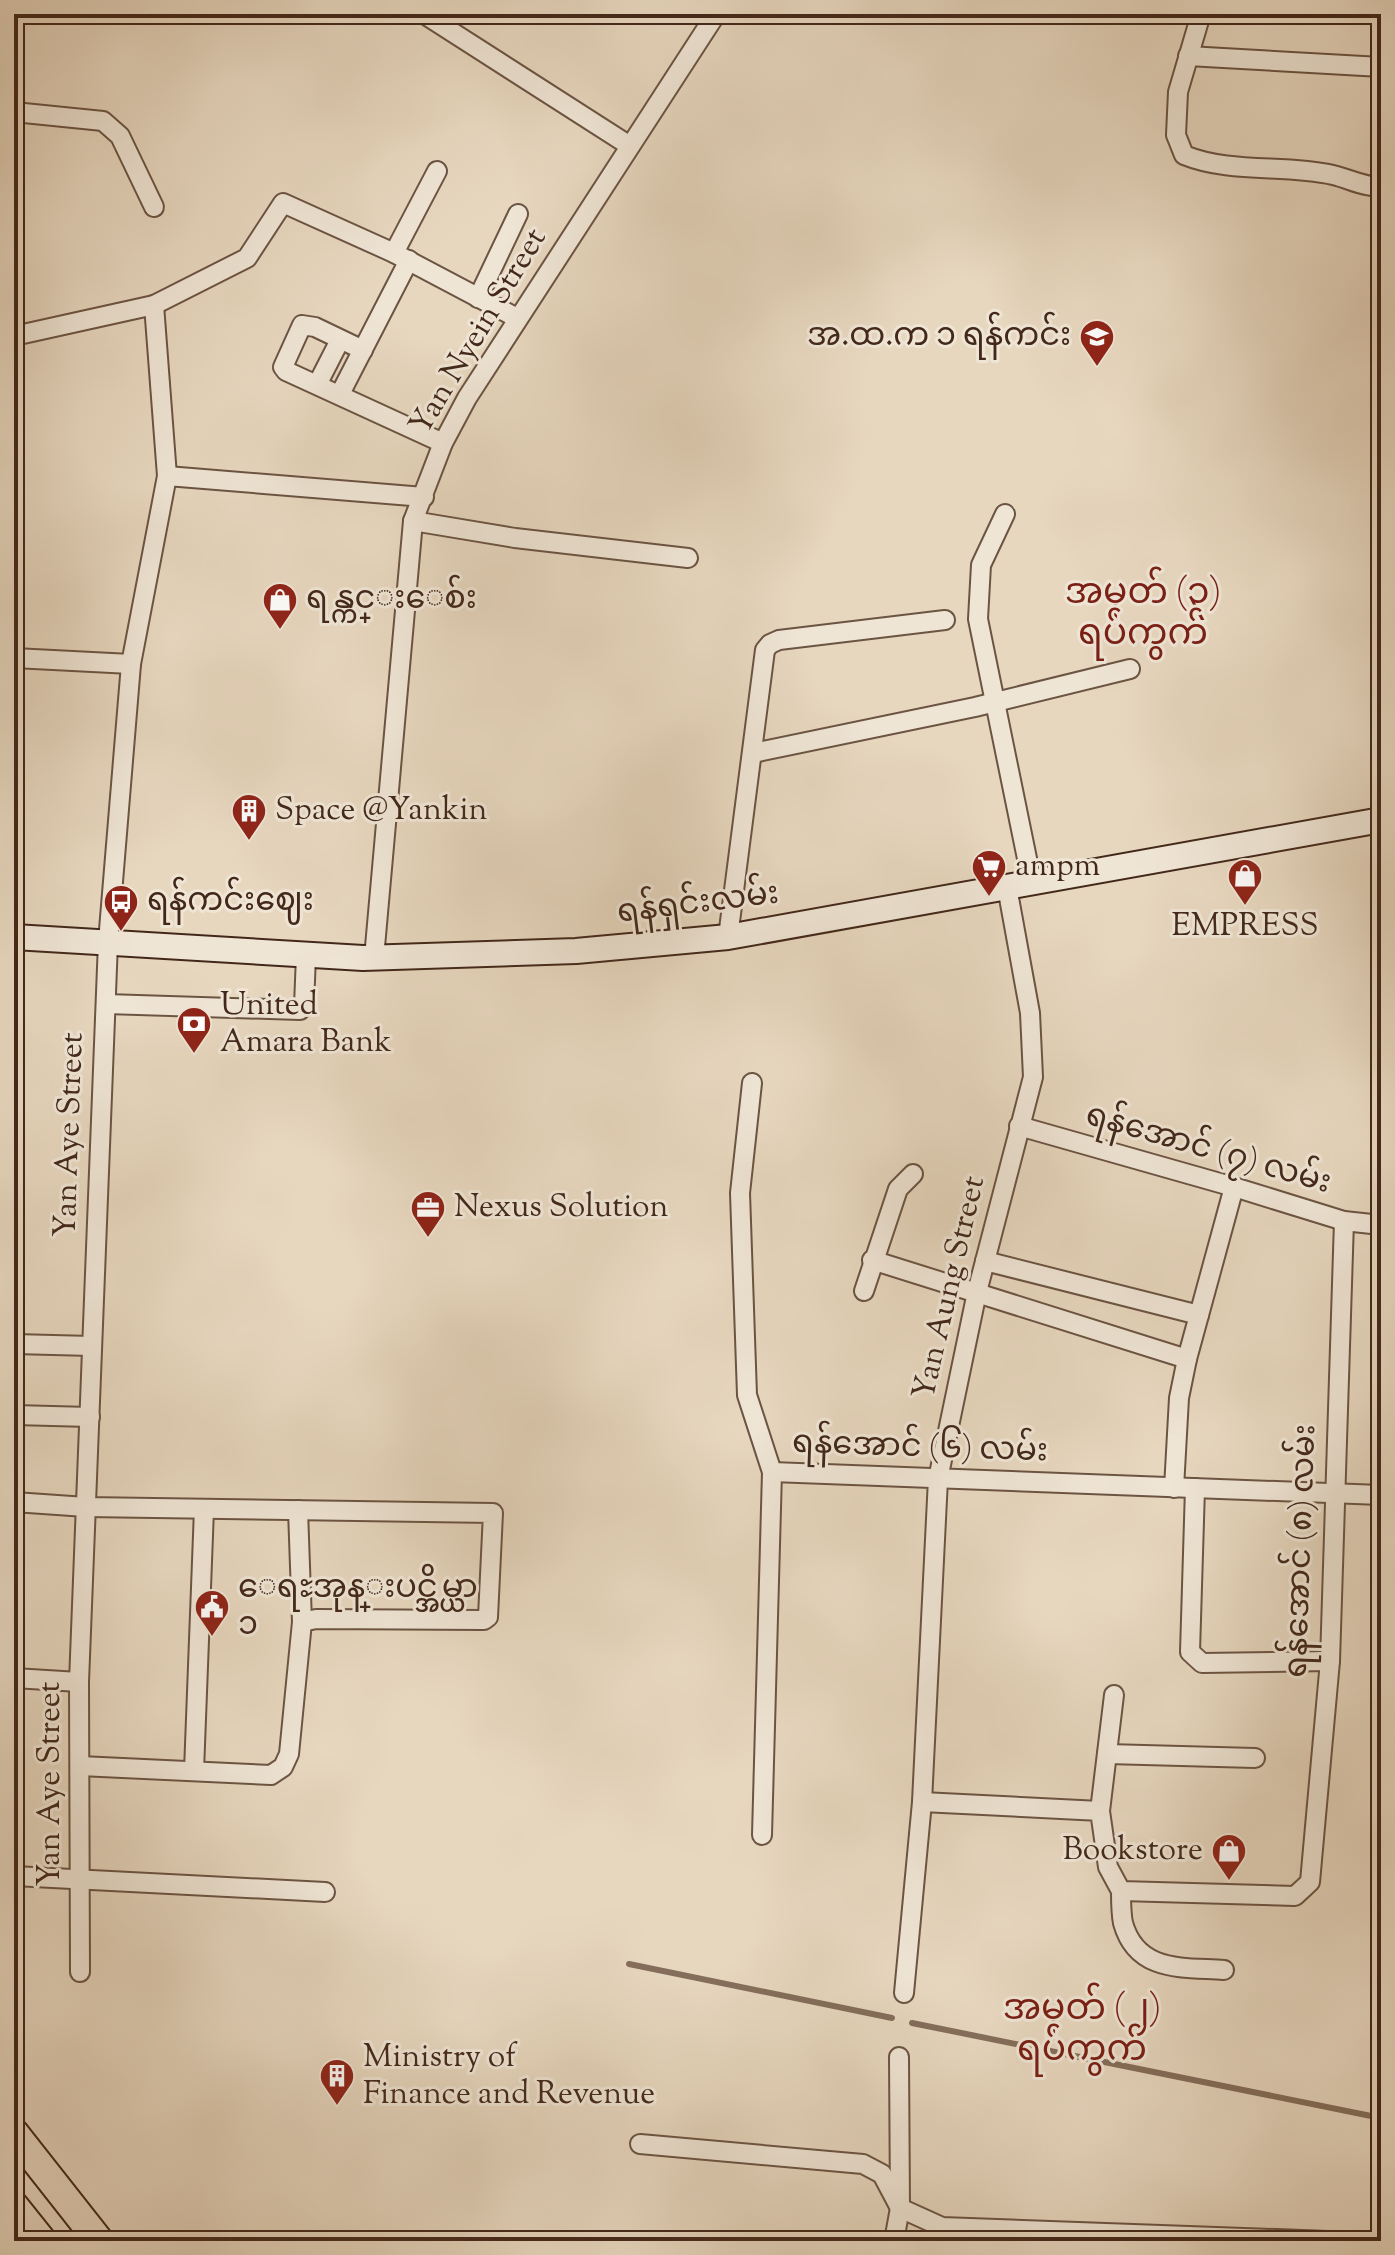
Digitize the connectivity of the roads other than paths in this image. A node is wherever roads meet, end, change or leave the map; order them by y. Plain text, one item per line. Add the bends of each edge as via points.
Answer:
1 (424, 14) edge
2 (716, 14) edge
3 (1201, 14) edge
4 (1188, 56) junction
5 (1381, 67) edge
6 (14, 112) edge
7 (630, 146) junction
8 (437, 171) dead end
9 (1381, 187) edge
10 (154, 207) dead end
11 (518, 214) dead end
12 (401, 257) junction
13 (478, 298) junction
14 (154, 305) junction
15 (517, 318) junction
16 (14, 336) edge
17 (340, 340) junction
18 (363, 350) junction
19 (318, 383) junction
20 (340, 394) junction
21 (443, 443) junction
22 (167, 476) junction
23 (424, 497) junction
24 (1005, 514) dead end
25 (413, 521) junction
26 (688, 558) dead end
27 (945, 620) dead end
28 (14, 658) edge
29 (131, 664) junction
30 (1130, 669) dead end
31 (997, 702) junction
32 (753, 753) junction
33 (1381, 820) edge
34 (1032, 883) junction
35 (1007, 887) junction
36 (14, 937) edge
37 (728, 937) junction
38 (108, 942) junction
39 (306, 955) junction
40 (374, 958) junction
41 (106, 1004) junction
42 (752, 1083) dead end
43 (1019, 1126) junction
44 (913, 1174) dead end
45 (1234, 1187) junction
46 (1344, 1221) junction
47 (1381, 1225) edge
48 (872, 1260) junction
49 (985, 1261) junction
50 (864, 1291) dead end
51 (977, 1292) junction
52 (1199, 1315) junction
53 (14, 1344) edge
54 (92, 1346) junction
55 (1187, 1359) junction
56 (14, 1415) edge
57 (90, 1417) junction
58 (772, 1472) junction
59 (938, 1479) junction
60 (1174, 1488) junction
61 (1195, 1488) junction
62 (1335, 1494) junction
63 (1381, 1495) edge
64 (14, 1502) edge
65 (86, 1507) junction
66 (204, 1509) junction
67 (298, 1510) junction
68 (302, 1622) junction
69 (1330, 1661) junction
70 (14, 1678) edge
71 (79, 1682) junction
72 (1114, 1695) dead end
73 (1107, 1754) junction
74 (1255, 1758) dead end
75 (80, 1766) junction
76 (194, 1771) junction
77 (922, 1802) junction
78 (1100, 1811) junction
79 (762, 1835) dead end
80 (14, 1876) edge
81 (81, 1880) junction
82 (1121, 1891) junction
83 (325, 1892) dead end
84 (1224, 1970) dead end
85 (80, 1972) dead end
86 (904, 1993) dead end
87 (899, 2057) dead end
88 (640, 2144) dead end
89 (19, 2149) edge
90 (14, 2206) edge
91 (900, 2208) junction
92 (1208, 2238) edge
93 (42, 2241) edge
94 (99, 2241) edge
95 (894, 2241) edge
96 (1329, 2241) edge

1 - 7 street
2 - 7 street, Yan Nyein Street
3 - 4 street
4 - 5 street
4 - 9 street via 1177,106 1176,135 1184,155 1206,164 1289,169
6 - 10 street via 103,121 120,136
7 - 15 street, Yan Nyein Street
8 - 12 street
11 - 13 street
12 - 13 street
12 - 14 street via 283,203 247,258
12 - 18 street
13 - 15 street
14 - 16 street
14 - 22 street, Yan Aye Street
15 - 21 street, Yan Nyein Street
17 - 18 street
17 - 19 street
17 - 19 street via 302,325 283,367
18 - 20 street
19 - 20 street
20 - 21 street
21 - 23 street, Yan Nyein Street
22 - 23 street
22 - 29 street, Yan Aye Street
23 - 25 street, Yan Nyein Street
24 - 31 street via 981,565 978,619
25 - 26 street
25 - 40 street, Yan Nyein Street
27 - 32 street via 770,644 765,650
28 - 29 street
29 - 38 street, Yan Aye Street
30 - 31 street
31 - 32 street
31 - 34 street
32 - 37 street
33 - 34 main road, ရန်ရှင်းလမ်း
34 - 35 main road, ရန်ရှင်းလမ်း
35 - 37 main road, ရန်ရှင်းလမ်း
35 - 43 street, Yan Aung Street via 1030,1013 1033,1077
36 - 38 main road, ရန်ရှင်းလမ်း
37 - 40 main road, ရန်ရှင်းလမ်း via 576,951
38 - 39 main road, ရန်ရှင်းလမ်း
38 - 41 street, Yan Aye Street
39 - 40 main road, ရန်ရှင်းလမ်း
39 - 41 street via 300,1010
41 - 54 street, Yan Aye Street
42 - 58 street via 740,1193 747,1395
43 - 45 street, ရန်အောင် (၇) လမ်း
43 - 49 street, Yan Aung Street
44 - 48 street via 898,1189
45 - 46 street, ရန်အောင် (၇) လမ်း
45 - 52 street
46 - 47 street, ရန်အောင် (၇) လမ်း
46 - 62 street, ရန်အောင် (၈) လမ်း
48 - 50 street
48 - 51 street
49 - 51 street, Yan Aung Street
49 - 52 street
51 - 55 street
51 - 59 street, Yan Aung Street
52 - 55 street
53 - 54 street
54 - 57 street, Yan Aye Street
55 - 60 street via 1179,1398
56 - 57 street
57 - 65 street, Yan Aye Street
58 - 59 street, ရန်အောင် (၆) လမ်း
58 - 79 street, ရန်အောင် (၆) လမ်း
59 - 60 street, ရန်အောင် (၆) လမ်း
59 - 77 street, Yan Aung Street
60 - 61 street, ရန်အောင် (၆) လမ်း
61 - 62 street, ရန်အောင် (၆) လမ်း
61 - 69 street via 1190,1652 1194,1658 1202,1663
62 - 63 street, ရန်အောင် (၆) လမ်း
62 - 69 street, ရန်အောင် (၈) လမ်း
64 - 65 street
65 - 66 street
65 - 71 street, Yan Aye Street
66 - 67 street
66 - 76 street
67 - 68 street
67 - 68 street via 493,1513 484,1620
68 - 76 street via 289,1754 283,1767 271,1775
69 - 82 street, ရန်အောင် (၈) လမ်း via 1310,1882 1295,1896
70 - 71 street
71 - 75 street, Yan Aye Street
72 - 73 street
73 - 74 street
73 - 78 street
75 - 76 street
75 - 81 street, Yan Aye Street
77 - 78 street
77 - 86 street, Yan Aung Street
78 - 82 street via 1108,1867
80 - 81 street
81 - 83 street
81 - 85 street, Yan Aye Street
82 - 84 street via 1123,1924 1138,1951 1158,1965
87 - 91 street
88 - 91 street via 863,2164 882,2174
89 - 94 main road
90 - 93 main road
91 - 92 street via 942,2227
91 - 95 street
92 - 96 street

